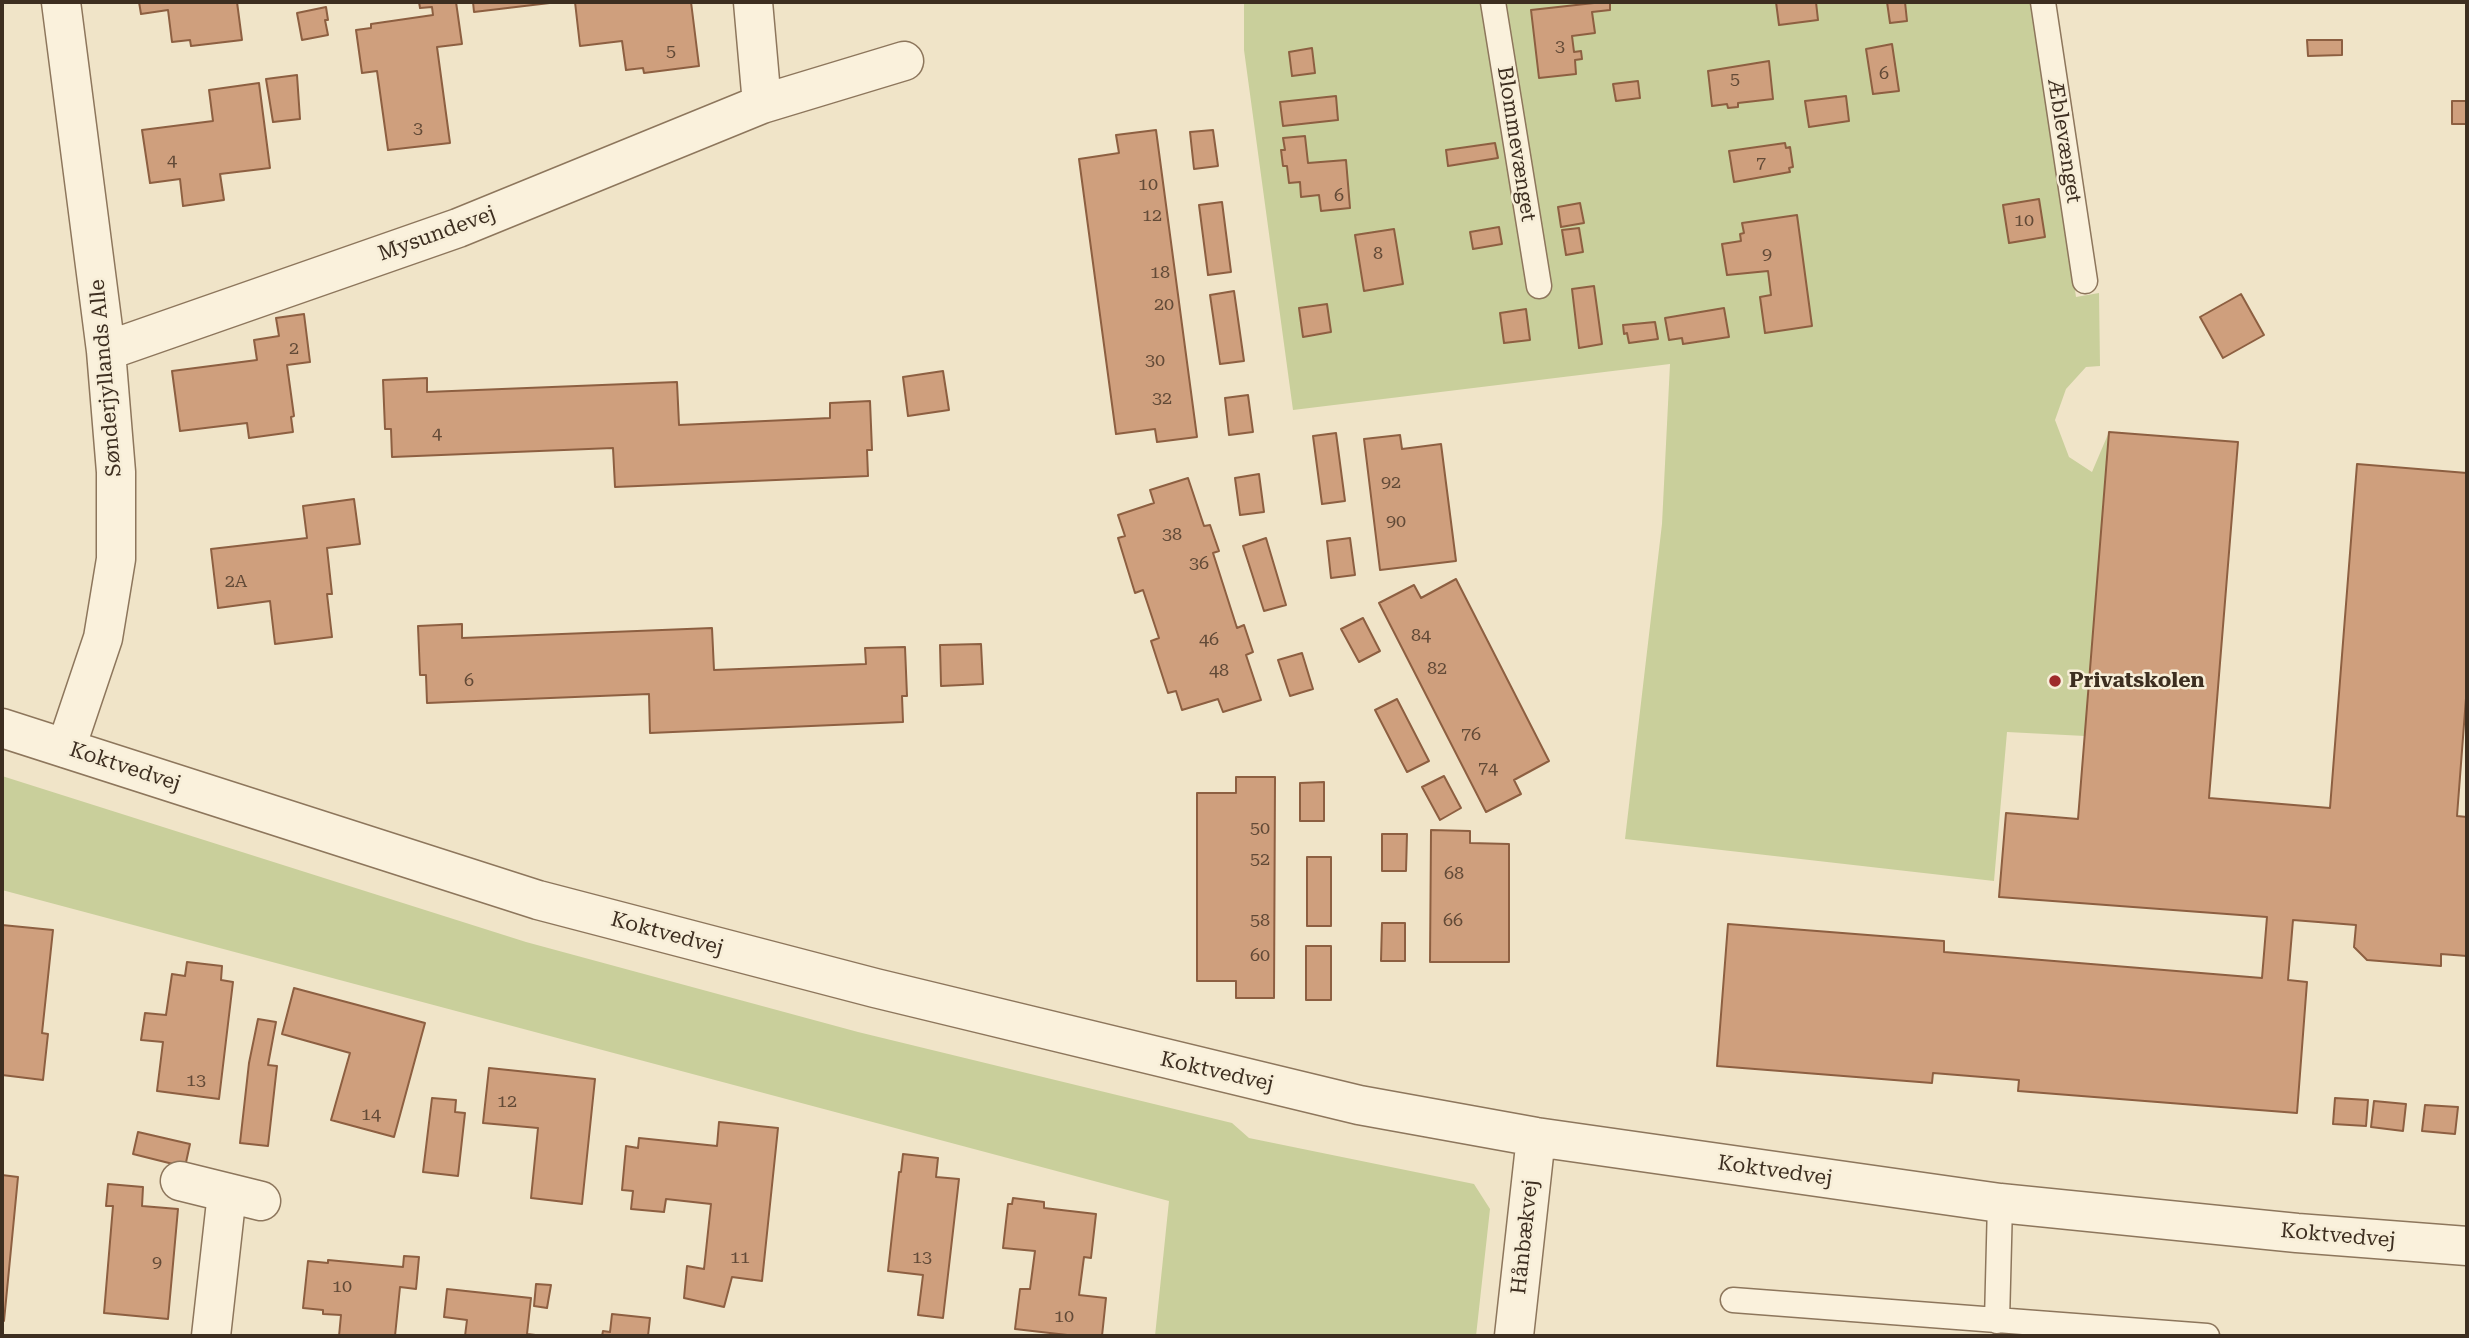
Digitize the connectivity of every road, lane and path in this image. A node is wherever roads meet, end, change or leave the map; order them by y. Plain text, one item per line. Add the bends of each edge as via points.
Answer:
1 (61, 2) edge
2 (753, 2) edge
3 (1493, 2) edge
4 (2043, 2) edge
5 (904, 61) dead end
6 (761, 103) junction
7 (2085, 281) dead end
8 (1539, 286) dead end
9 (106, 351) junction
10 (2, 728) edge
11 (66, 748) junction
12 (1536, 1137) junction
13 (180, 1181) dead end
14 (2000, 1203) junction
15 (2467, 1246) edge
16 (1733, 1300) dead end
17 (1997, 1321) junction
18 (211, 1336) edge
19 (1514, 1336) edge
20 (2207, 1336) edge

1 - 9 street, Sønderjyllands Alle
2 - 6 street
3 - 8 lane, Blommevænget
4 - 7 lane, Æblevænget
5 - 6 street, Mysundevej
6 - 9 street, Mysundevej via 458,228
9 - 11 street, Sønderjyllands Alle via 116,472 116,559 103,638
10 - 11 street, Koktvedvej
11 - 12 street, Koktvedvej via 538,900 1203,1069 1359,1105
12 - 14 street, Koktvedvej
12 - 19 street, Hånbækvej
13 - 18 street via 244,1197
14 - 15 street, Koktvedvej
14 - 17 lane
16 - 17 lane
17 - 20 lane

